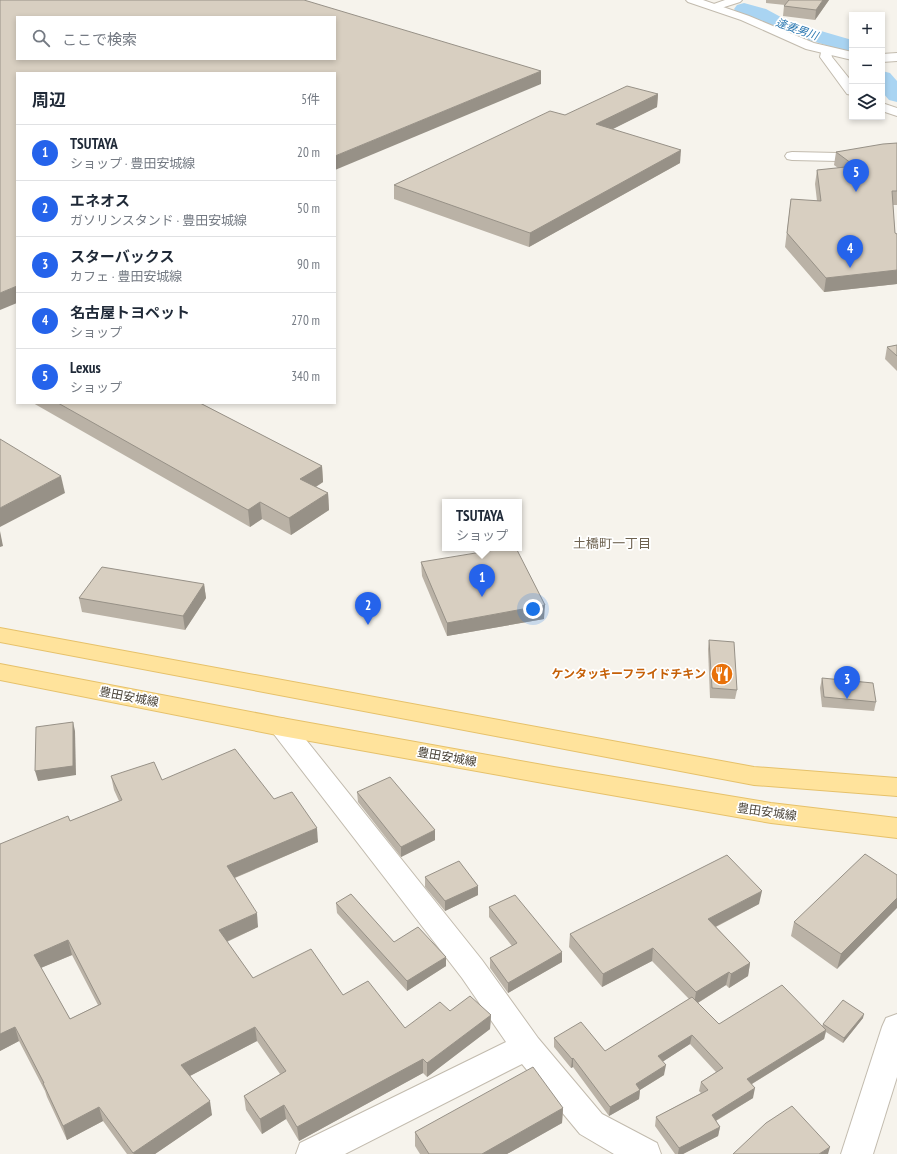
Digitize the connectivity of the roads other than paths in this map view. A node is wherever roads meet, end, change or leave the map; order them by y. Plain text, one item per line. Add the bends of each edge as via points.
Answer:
1 (692, 0) edge
2 (736, 0) edge
3 (715, 7) junction
4 (831, 52) junction
5 (849, 55) edge
6 (897, 57) edge
7 (885, 58) edge
8 (849, 87) edge
9 (885, 108) edge
10 (897, 112) edge
11 (897, 150) edge
12 (792, 156) dead end
13 (0, 635) edge
14 (0, 672) edge
15 (282, 727) junction
16 (897, 787) edge
17 (897, 828) edge
18 (897, 1027) edge
19 (527, 1047) junction
20 (312, 1154) edge
21 (645, 1154) edge
22 (856, 1154) edge

1 - 3 street
2 - 3 street
3 - 4 street
4 - 5 street
4 - 8 street via 826,58
6 - 7 street
9 - 10 street
11 - 12 street via 838,157
13 - 16 main road via 754,776
14 - 15 main road, 豊田安城線
15 - 17 main road, 豊田安城線 via 772,814
15 - 19 street via 472,969
18 - 22 street
19 - 20 street
19 - 21 street via 591,1124

